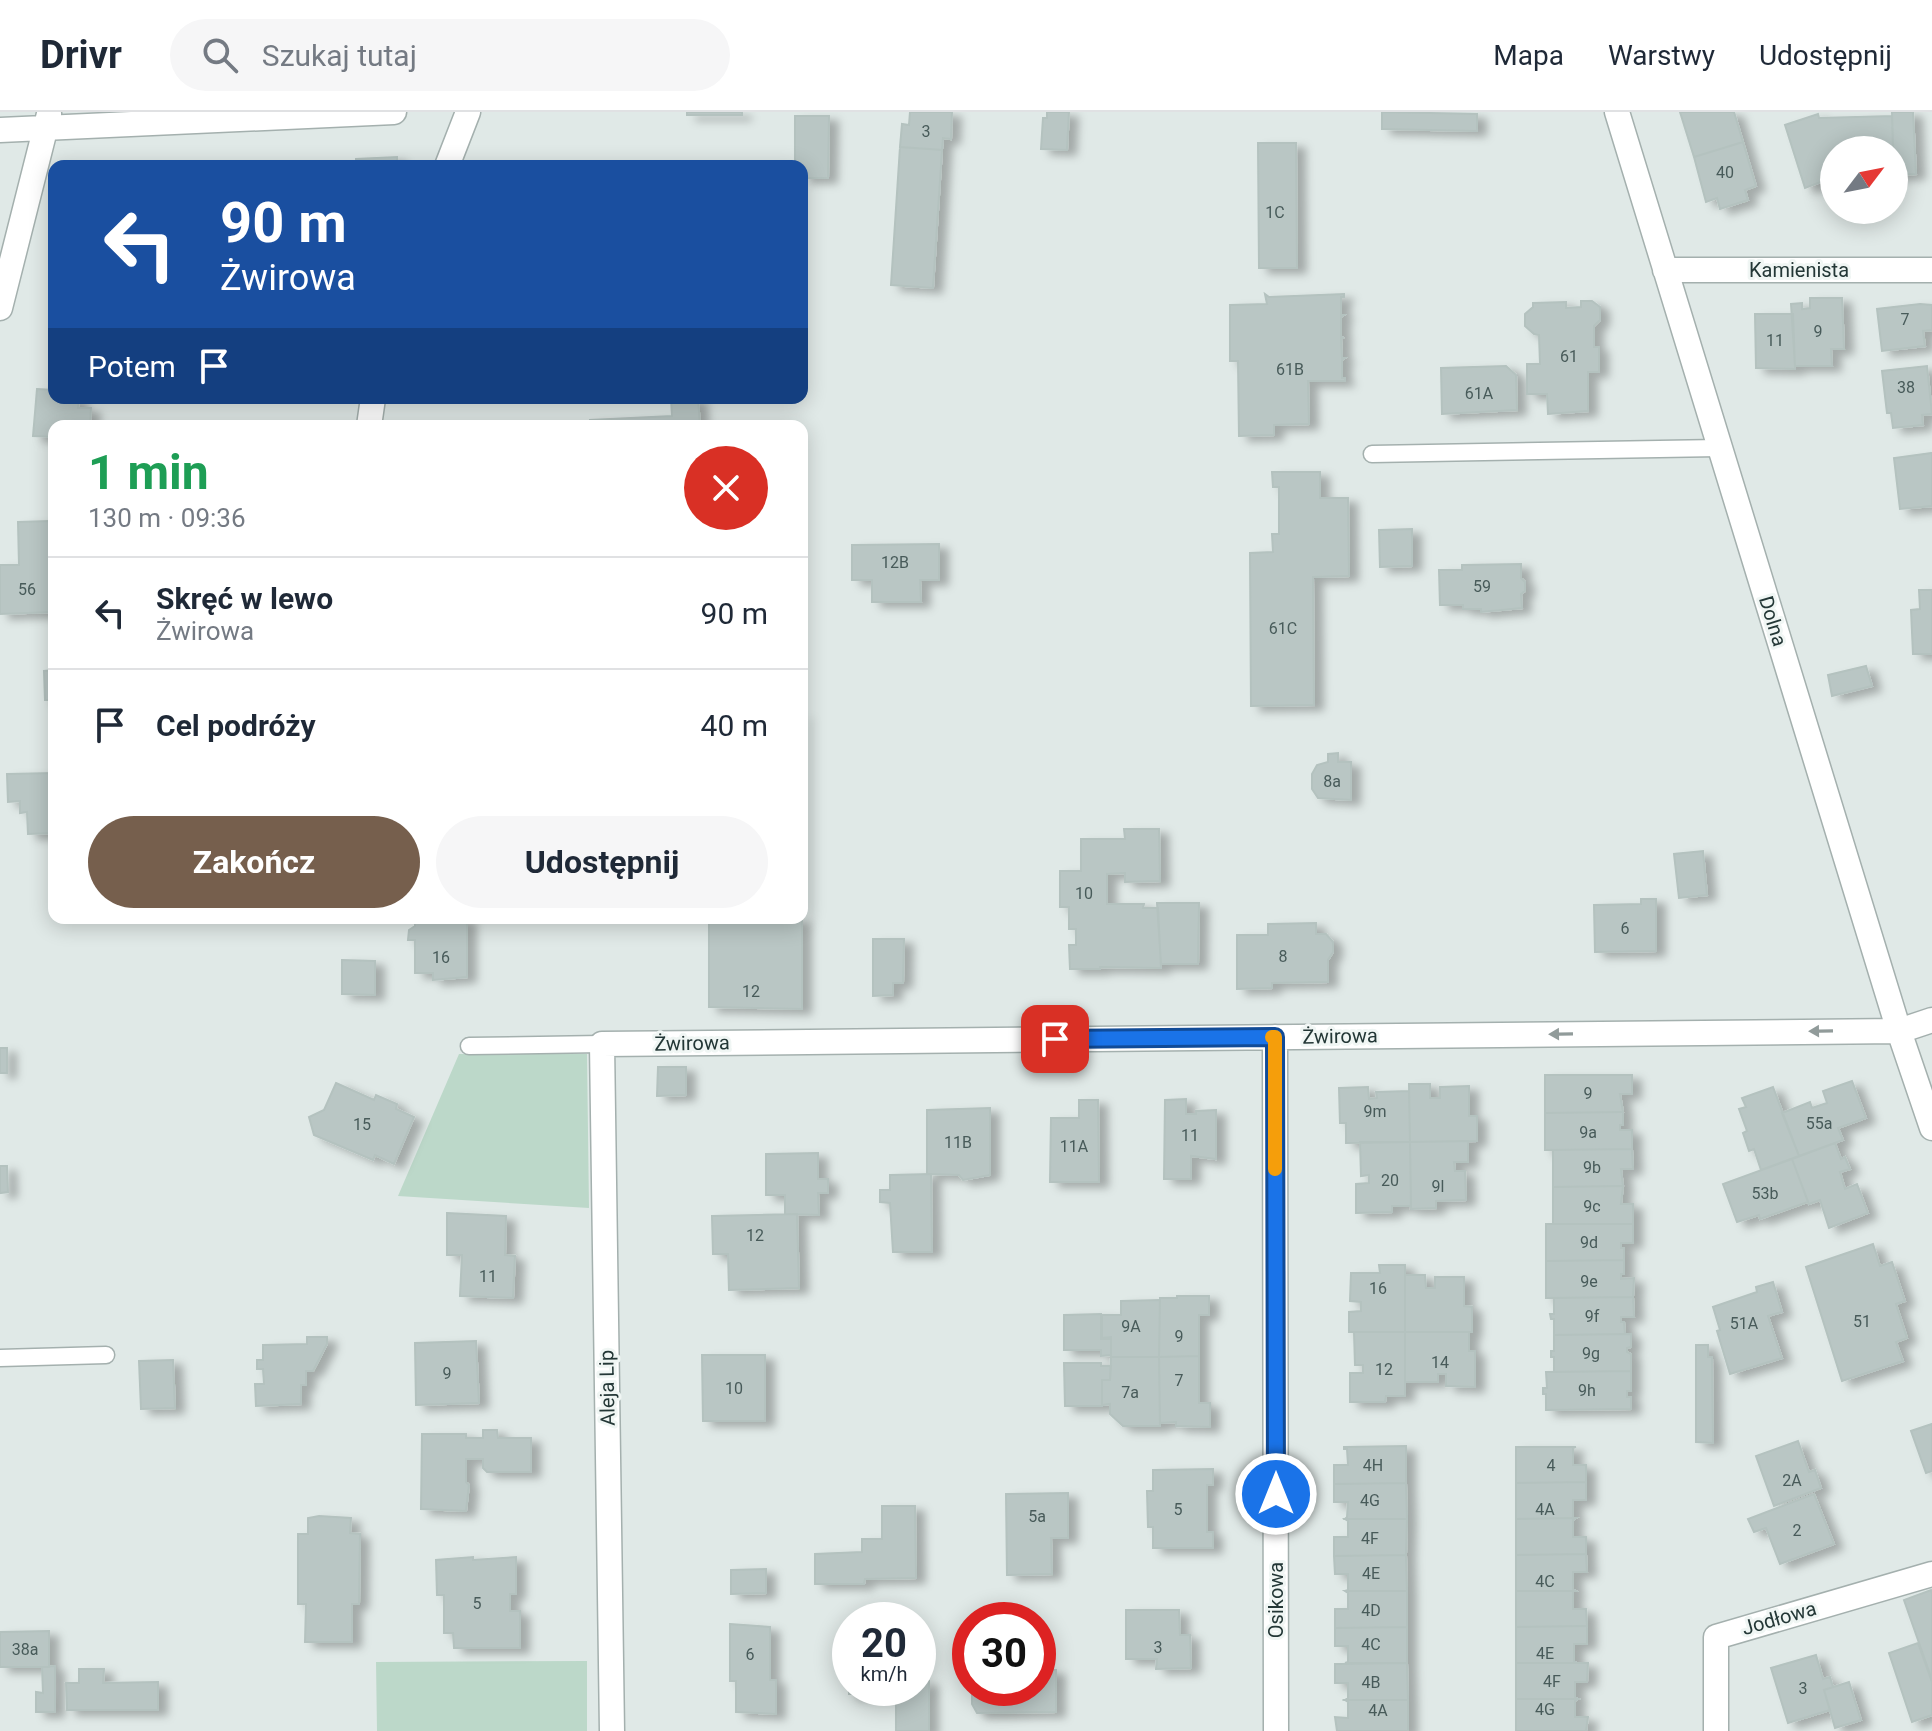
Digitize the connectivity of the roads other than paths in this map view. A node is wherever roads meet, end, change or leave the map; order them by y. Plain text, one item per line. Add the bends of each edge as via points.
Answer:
1 (394, 112) edge
2 (468, 112) edge
3 (1617, 112) edge
4 (47, 120) edge
5 (0, 130) edge
6 (449, 160) edge
7 (1665, 270) junction
8 (1932, 270) edge
9 (0, 308) edge
10 (1719, 448) junction
11 (1372, 454) dead end
12 (1932, 1020) edge
13 (1899, 1031) junction
14 (1275, 1037) junction
15 (602, 1044) junction
16 (469, 1046) dead end
17 (1932, 1128) edge
18 (106, 1355) dead end
19 (0, 1358) edge
20 (1932, 1574) edge
21 (612, 1731) edge
22 (1276, 1731) edge
23 (1716, 1731) edge

1 - 4 street
2 - 6 street
3 - 7 street, Dolna
4 - 5 street
4 - 9 street
7 - 8 street, Kamienista
7 - 10 street, Dolna
10 - 11 lane
10 - 13 street, Dolna
12 - 13 street, Żwirowa
13 -> 14 street, Żwirowa
13 - 17 street, Dolna
14 - 15 street, Żwirowa
14 - 22 street, Osikowa
15 - 16 lane
15 - 21 street, Aleja Lip
18 - 19 lane
20 - 23 street, Jodłowa via 1716,1637

